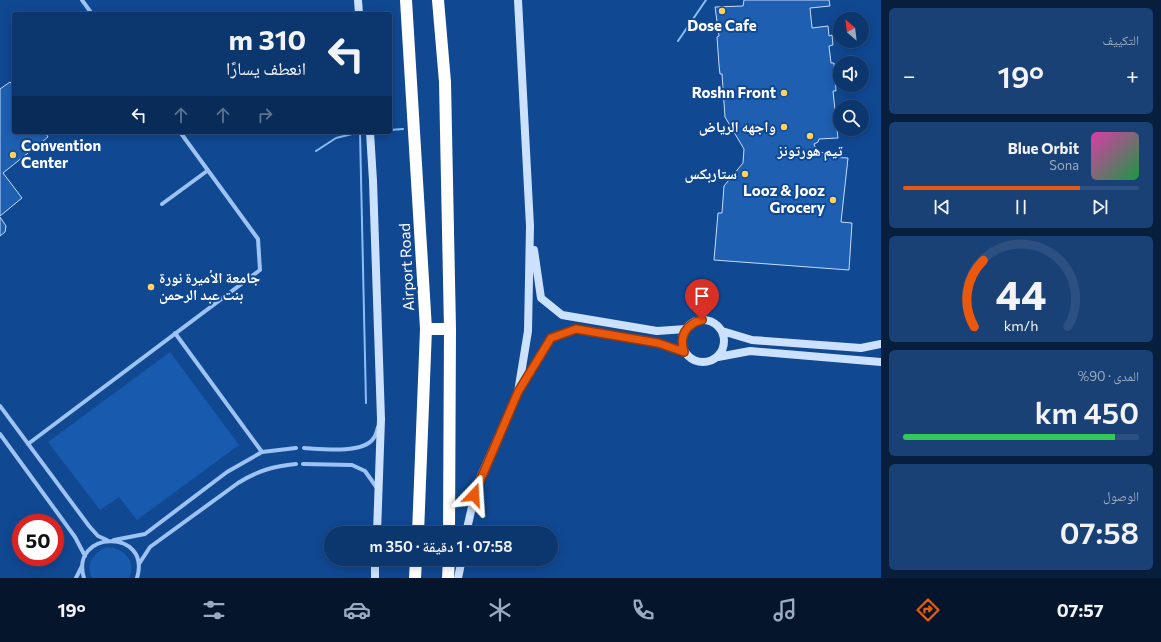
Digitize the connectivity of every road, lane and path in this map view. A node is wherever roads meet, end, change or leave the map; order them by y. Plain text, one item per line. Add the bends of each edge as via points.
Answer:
1 (82, 0) edge
2 (358, 0) edge
3 (438, 0) edge
4 (518, 0) edge
5 (406, 3) edge
6 (91, 12) edge
7 (359, 12) edge
8 (182, 134) edge
9 (370, 134) edge
10 (207, 171) junction
11 (162, 204) dead end
12 (530, 226) junction
13 (426, 328) junction
14 (686, 329) junction
15 (450, 330) junction
16 (722, 331) junction
17 (175, 334) junction
18 (881, 344) edge
19 (684, 352) junction
20 (718, 357) junction
21 (881, 362) edge
22 (518, 392) junction
23 (0, 406) edge
24 (381, 419) junction
25 (0, 434) edge
26 (28, 444) junction
27 (296, 448) dead end
28 (304, 448) dead end
29 (262, 452) junction
30 (296, 464) dead end
31 (303, 464) dead end
32 (379, 491) junction
33 (377, 526) edge
34 (418, 526) edge
35 (449, 526) edge
36 (468, 526) edge
37 (107, 540) junction
38 (114, 540) junction
39 (85, 556) junction
40 (83, 564) junction
41 (139, 564) junction
42 (375, 566) edge
43 (416, 566) edge
44 (449, 566) edge
45 (461, 566) edge
46 (76, 578) edge
47 (84, 578) edge
48 (137, 578) edge
49 (374, 578) edge
50 (415, 578) edge
51 (448, 578) edge
52 (458, 578) edge

1 - 6 street
2 - 7 main road
3 - 15 highway via 445,82
4 - 12 main road
5 - 13 highway, Airport Road
8 - 10 street via 204,163
9 - 24 main road
10 - 11 street
10 - 17 street via 258,239 260,270
12 - 14 main road via 541,298 562,315 657,331
12 - 22 main road via 528,331
13 - 15 highway
13 - 34 highway, Airport Road
14 - 16 main road via 702,320 716,323
14 - 19 main road via 682,338
15 - 35 highway
16 - 18 main road via 752,340 861,348
16 - 20 main road via 724,349
17 - 26 street
17 - 29 street
19 - 20 main road via 694,361 701,363
19 - 22 main road via 658,343 576,329 551,338
20 - 21 main road via 750,351
22 - 36 main road via 477,485
23 - 26 street
24 - 28 street via 373,439 364,446 348,449
24 - 32 main road
25 - 39 street via 76,537
26 - 37 street via 89,526 98,536
27 - 29 street
29 - 38 street via 227,472 145,534
30 - 41 street via 273,467 250,475 150,547
31 - 32 street via 352,465 365,471
32 - 33 main road
37 - 38 street
37 - 39 street via 94,546
38 - 41 street via 130,548
39 - 40 street
40 - 46 street
40 - 47 street
41 - 48 street
42 - 49 main road
43 - 50 highway
44 - 51 highway
45 - 52 main road

